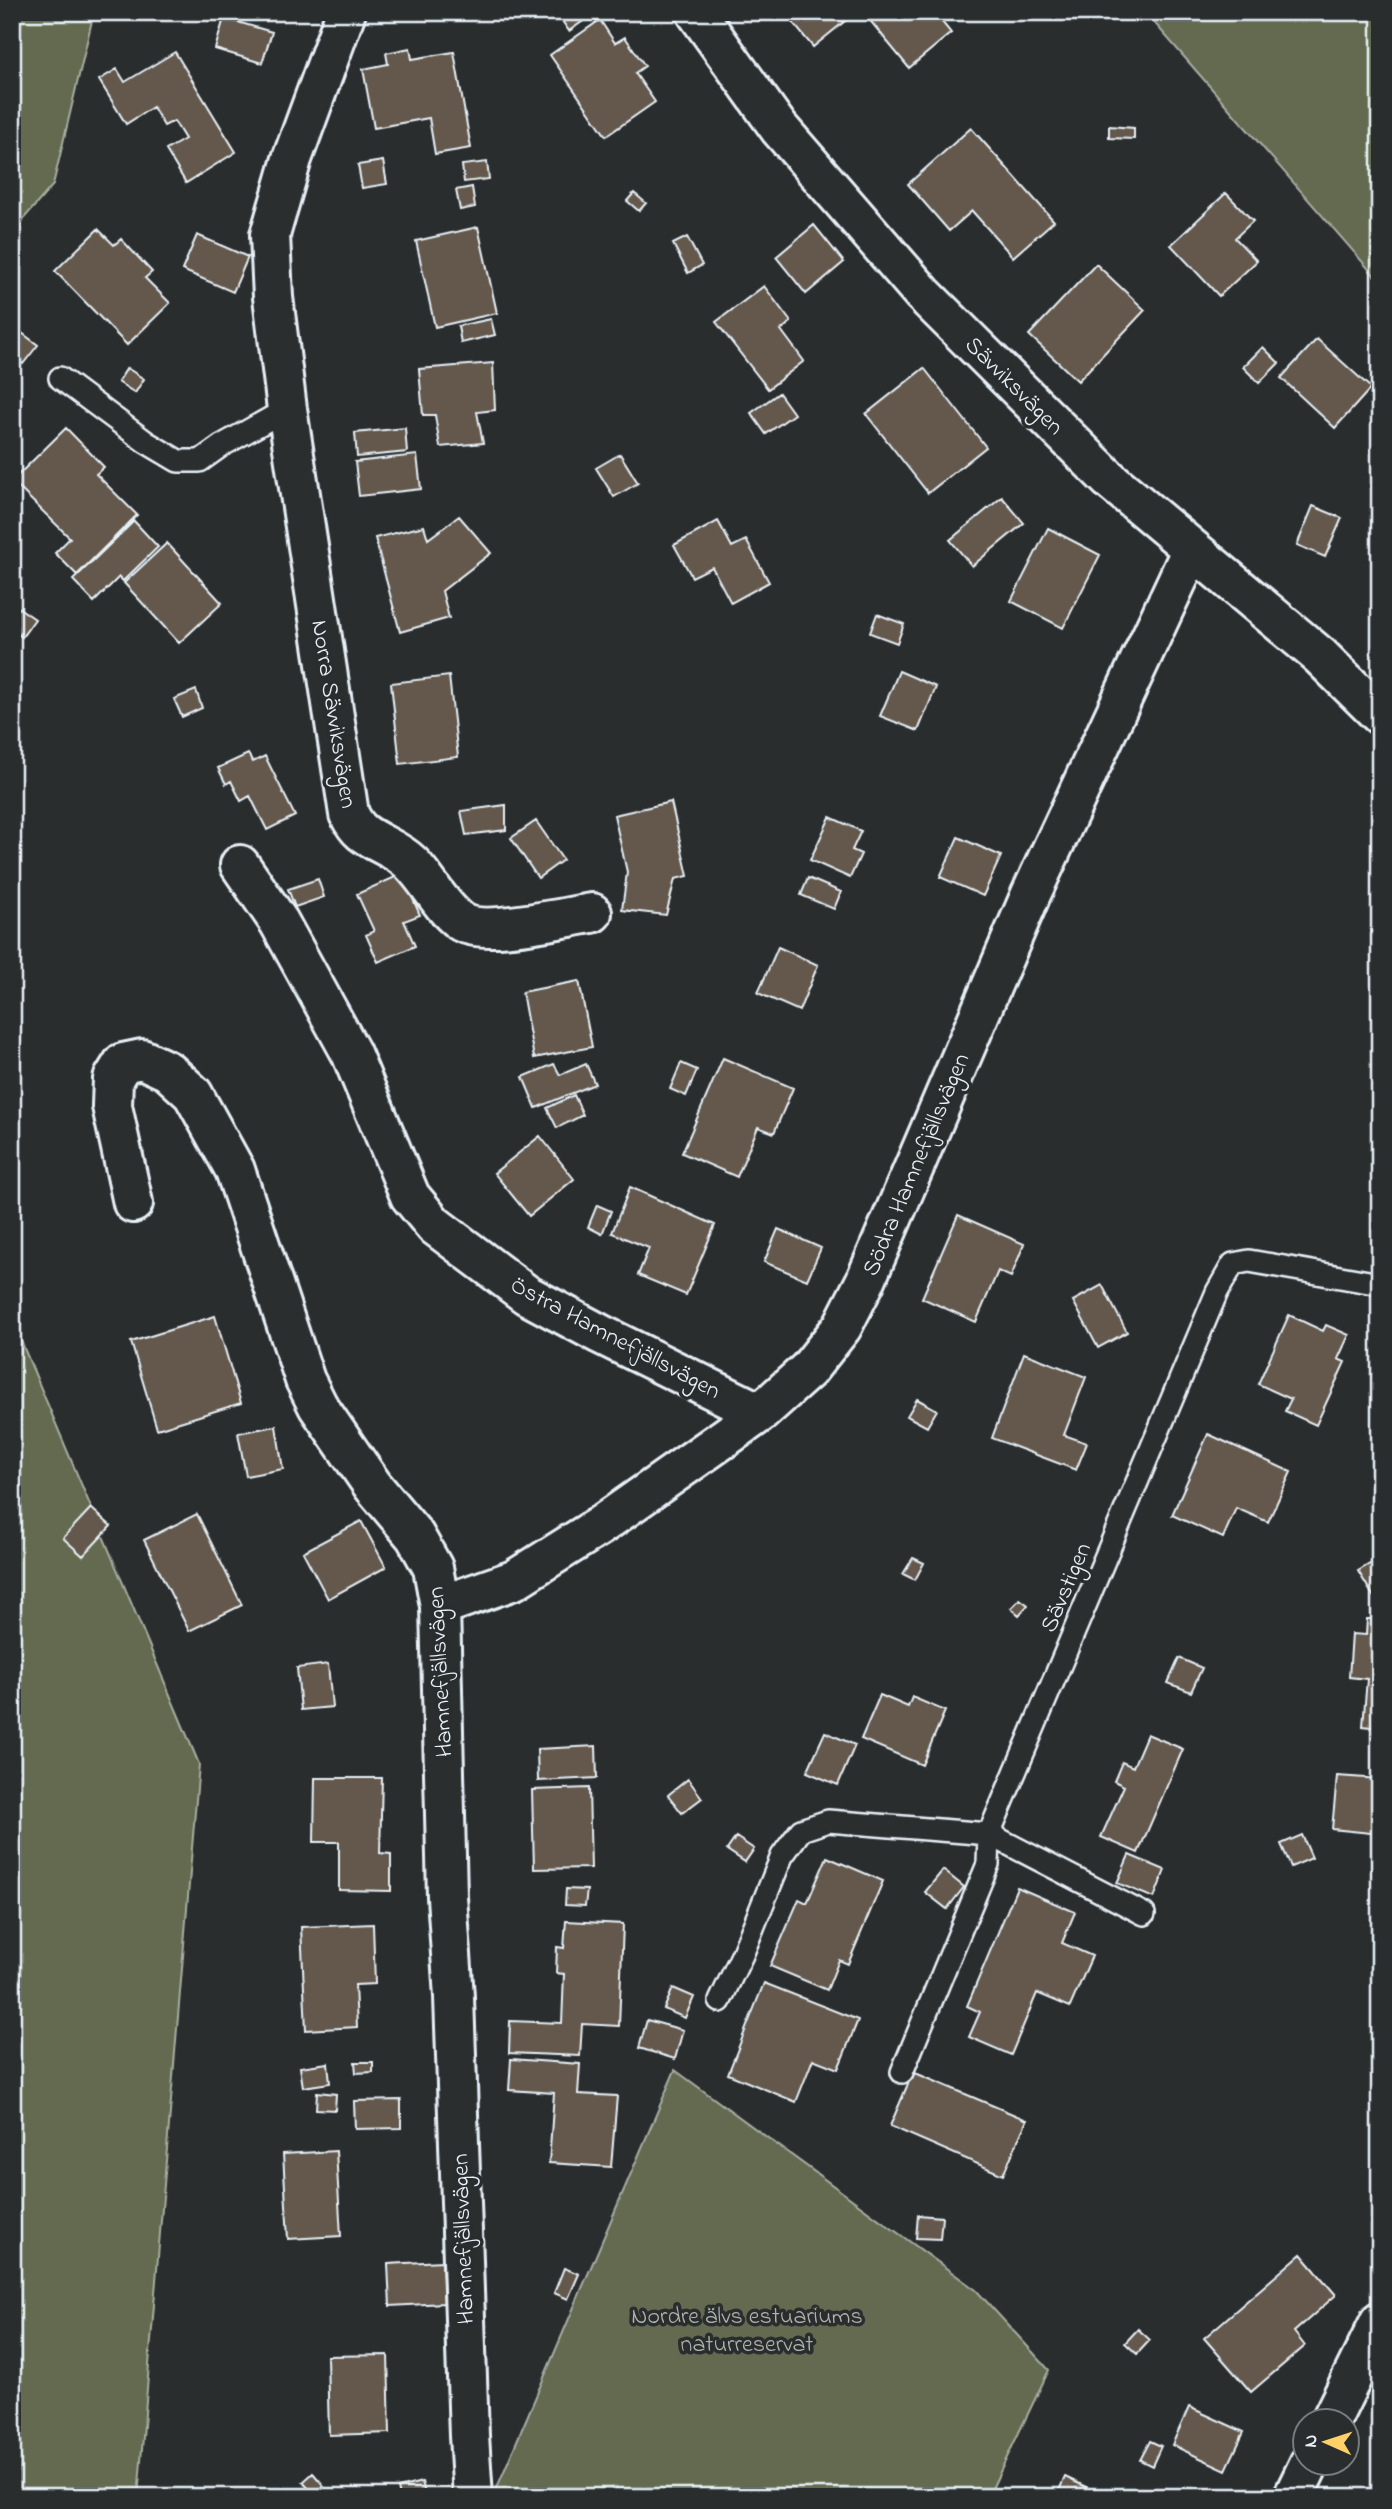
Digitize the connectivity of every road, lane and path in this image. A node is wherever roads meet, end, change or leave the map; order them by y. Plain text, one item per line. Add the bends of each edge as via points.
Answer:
1 (346, 12) edge
2 (696, 12) edge
3 (60, 377) dead end
4 (287, 409) junction
5 (1192, 549) junction
6 (1380, 715) edge
7 (240, 865) dead end
8 (592, 913) dead end
9 (133, 1203) dead end
10 (1380, 1284) edge
11 (760, 1413) junction
12 (440, 1606) junction
13 (989, 1834) junction
14 (1144, 1914) dead end
15 (720, 2001) dead end
16 (902, 2072) dead end
17 (1380, 2321) edge
18 (1336, 2408) edge
19 (1302, 2478) edge
20 (473, 2497) edge
21 (1293, 2497) edge

1 - 4 street, Norra Sävviksvägen via 292,159 270,235
2 - 5 street, Sävviksvägen via 779,128 923,294 1110,480
3 - 4 lane via 178,461 200,461
4 - 8 street, Norra Sävviksvägen via 349,814 361,832 410,862 451,912 471,927 497,928
5 - 6 street, Sävviksvägen via 1320,656
5 - 11 street, Södra Hamnefjällsvägen via 1031,894 859,1293 842,1327 808,1370
7 - 11 street, Östra Hamnefjällsvägen via 279,922 351,1053 410,1196 434,1225 527,1295
9 - 12 street, Hamnefjällsvägen via 112,1107 113,1079 123,1063 142,1059 168,1071 193,1094 235,1170 305,1380 373,1486 415,1536 433,1569
10 - 13 lane, Sävstigen via 1249,1261 1233,1264 1217,1292
11 - 12 street, Södra Hamnefjällsvägen via 514,1580
12 - 20 street, Hamnefjällsvägen via 447,1897
13 - 14 lane
13 - 15 lane via 828,1821 800,1830 782,1856
13 - 16 lane, Sävstigen via 988,1864
17 - 18 street
19 - 21 street

